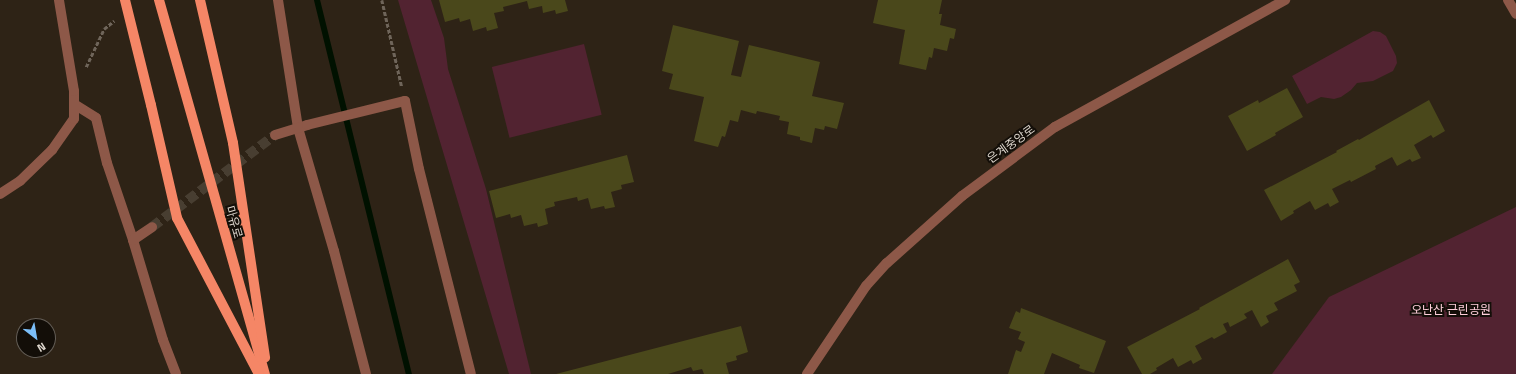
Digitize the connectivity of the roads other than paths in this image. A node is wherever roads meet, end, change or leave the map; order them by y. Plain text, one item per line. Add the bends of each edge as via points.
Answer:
1 (59, 0) edge
2 (125, 0) edge
3 (158, 0) edge
4 (200, 0) edge
5 (278, 0) edge
6 (1284, 0) edge
7 (1508, 0) edge
8 (1516, 14) edge
9 (74, 104) junction
10 (302, 127) junction
11 (275, 135) tunnel mouth
12 (0, 194) edge
13 (152, 227) tunnel mouth
14 (134, 240) junction
15 (176, 374) edge
16 (259, 374) edge
17 (265, 374) edge
18 (268, 374) edge
19 (366, 374) edge
20 (471, 374) edge
21 (807, 374) edge

1 - 9 street
2 - 16 main road, bridge via 177,218
3 - 17 main road, 마유로
4 - 18 main road via 233,143
5 - 10 street
6 - 21 street, 은계중앙로 via 1055,127 962,196 887,263 866,286
7 - 8 street
9 - 12 street via 74,119 52,150 20,181
9 - 14 street via 96,118 107,162
10 - 11 street
10 - 19 street
10 - 20 street via 406,101 419,169
13 - 14 street
14 - 15 street

